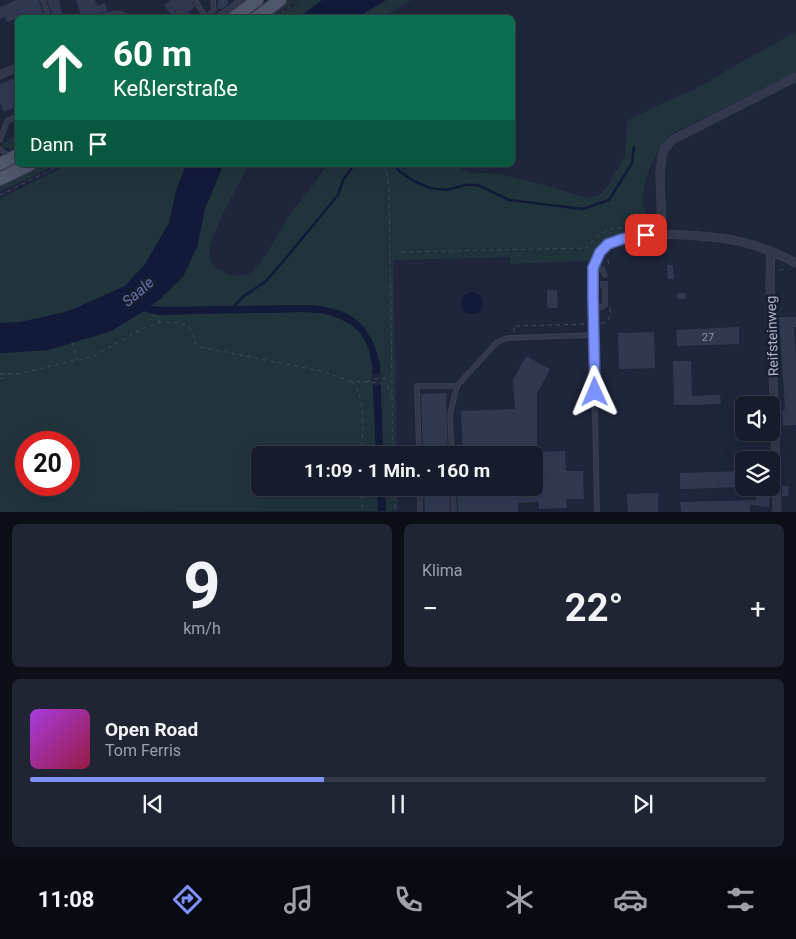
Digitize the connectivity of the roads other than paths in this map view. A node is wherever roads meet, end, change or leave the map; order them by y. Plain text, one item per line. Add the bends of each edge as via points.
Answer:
1 (43, 0) edge
2 (194, 0) edge
3 (213, 0) edge
4 (243, 0) edge
5 (257, 0) edge
6 (280, 0) edge
7 (233, 8) edge
8 (179, 12) dead end
9 (48, 15) edge
10 (186, 15) edge
11 (205, 15) edge
12 (208, 15) edge
13 (260, 15) edge
14 (15, 68) edge
15 (0, 75) edge
16 (796, 77) edge
17 (15, 117) edge
18 (0, 140) edge
19 (0, 149) edge
20 (10, 159) edge
21 (24, 167) edge
22 (0, 179) edge
23 (662, 235) junction
24 (772, 251) junction
25 (793, 265) edge
26 (593, 268) junction
27 (605, 275) dead end
28 (605, 289) dead end
29 (593, 308) junction
30 (593, 321) joint
31 (593, 336) junction
32 (457, 386) junction
33 (419, 446) edge
34 (452, 446) edge
35 (420, 496) edge
36 (453, 496) edge
37 (420, 512) edge
38 (454, 512) edge
39 (597, 512) edge
40 (776, 512) edge

1 - 9 lane
2 - 11 lane
3 - 12 lane via 214,10
4 - 7 street
5 - 7 main road
6 - 13 main road
8 - 10 lane
14 - 15 street
16 - 23 street via 672,140 665,148 660,173
17 - 18 lane via 6,121
19 - 20 lane
21 - 22 main road
23 - 24 street via 724,238
23 - 26 street via 646,235 608,244 600,252
24 - 25 street
24 - 40 street, Reifsteinweg
26 - 27 lane via 602,270
26 - 29 street
28 - 29 lane via 605,305
29 - 30 street
30 - 31 lane
31 - 32 lane via 508,338 497,342
31 - 39 lane
32 - 33 lane via 417,386
32 - 34 lane via 450,414
35 - 37 lane
36 - 38 lane

